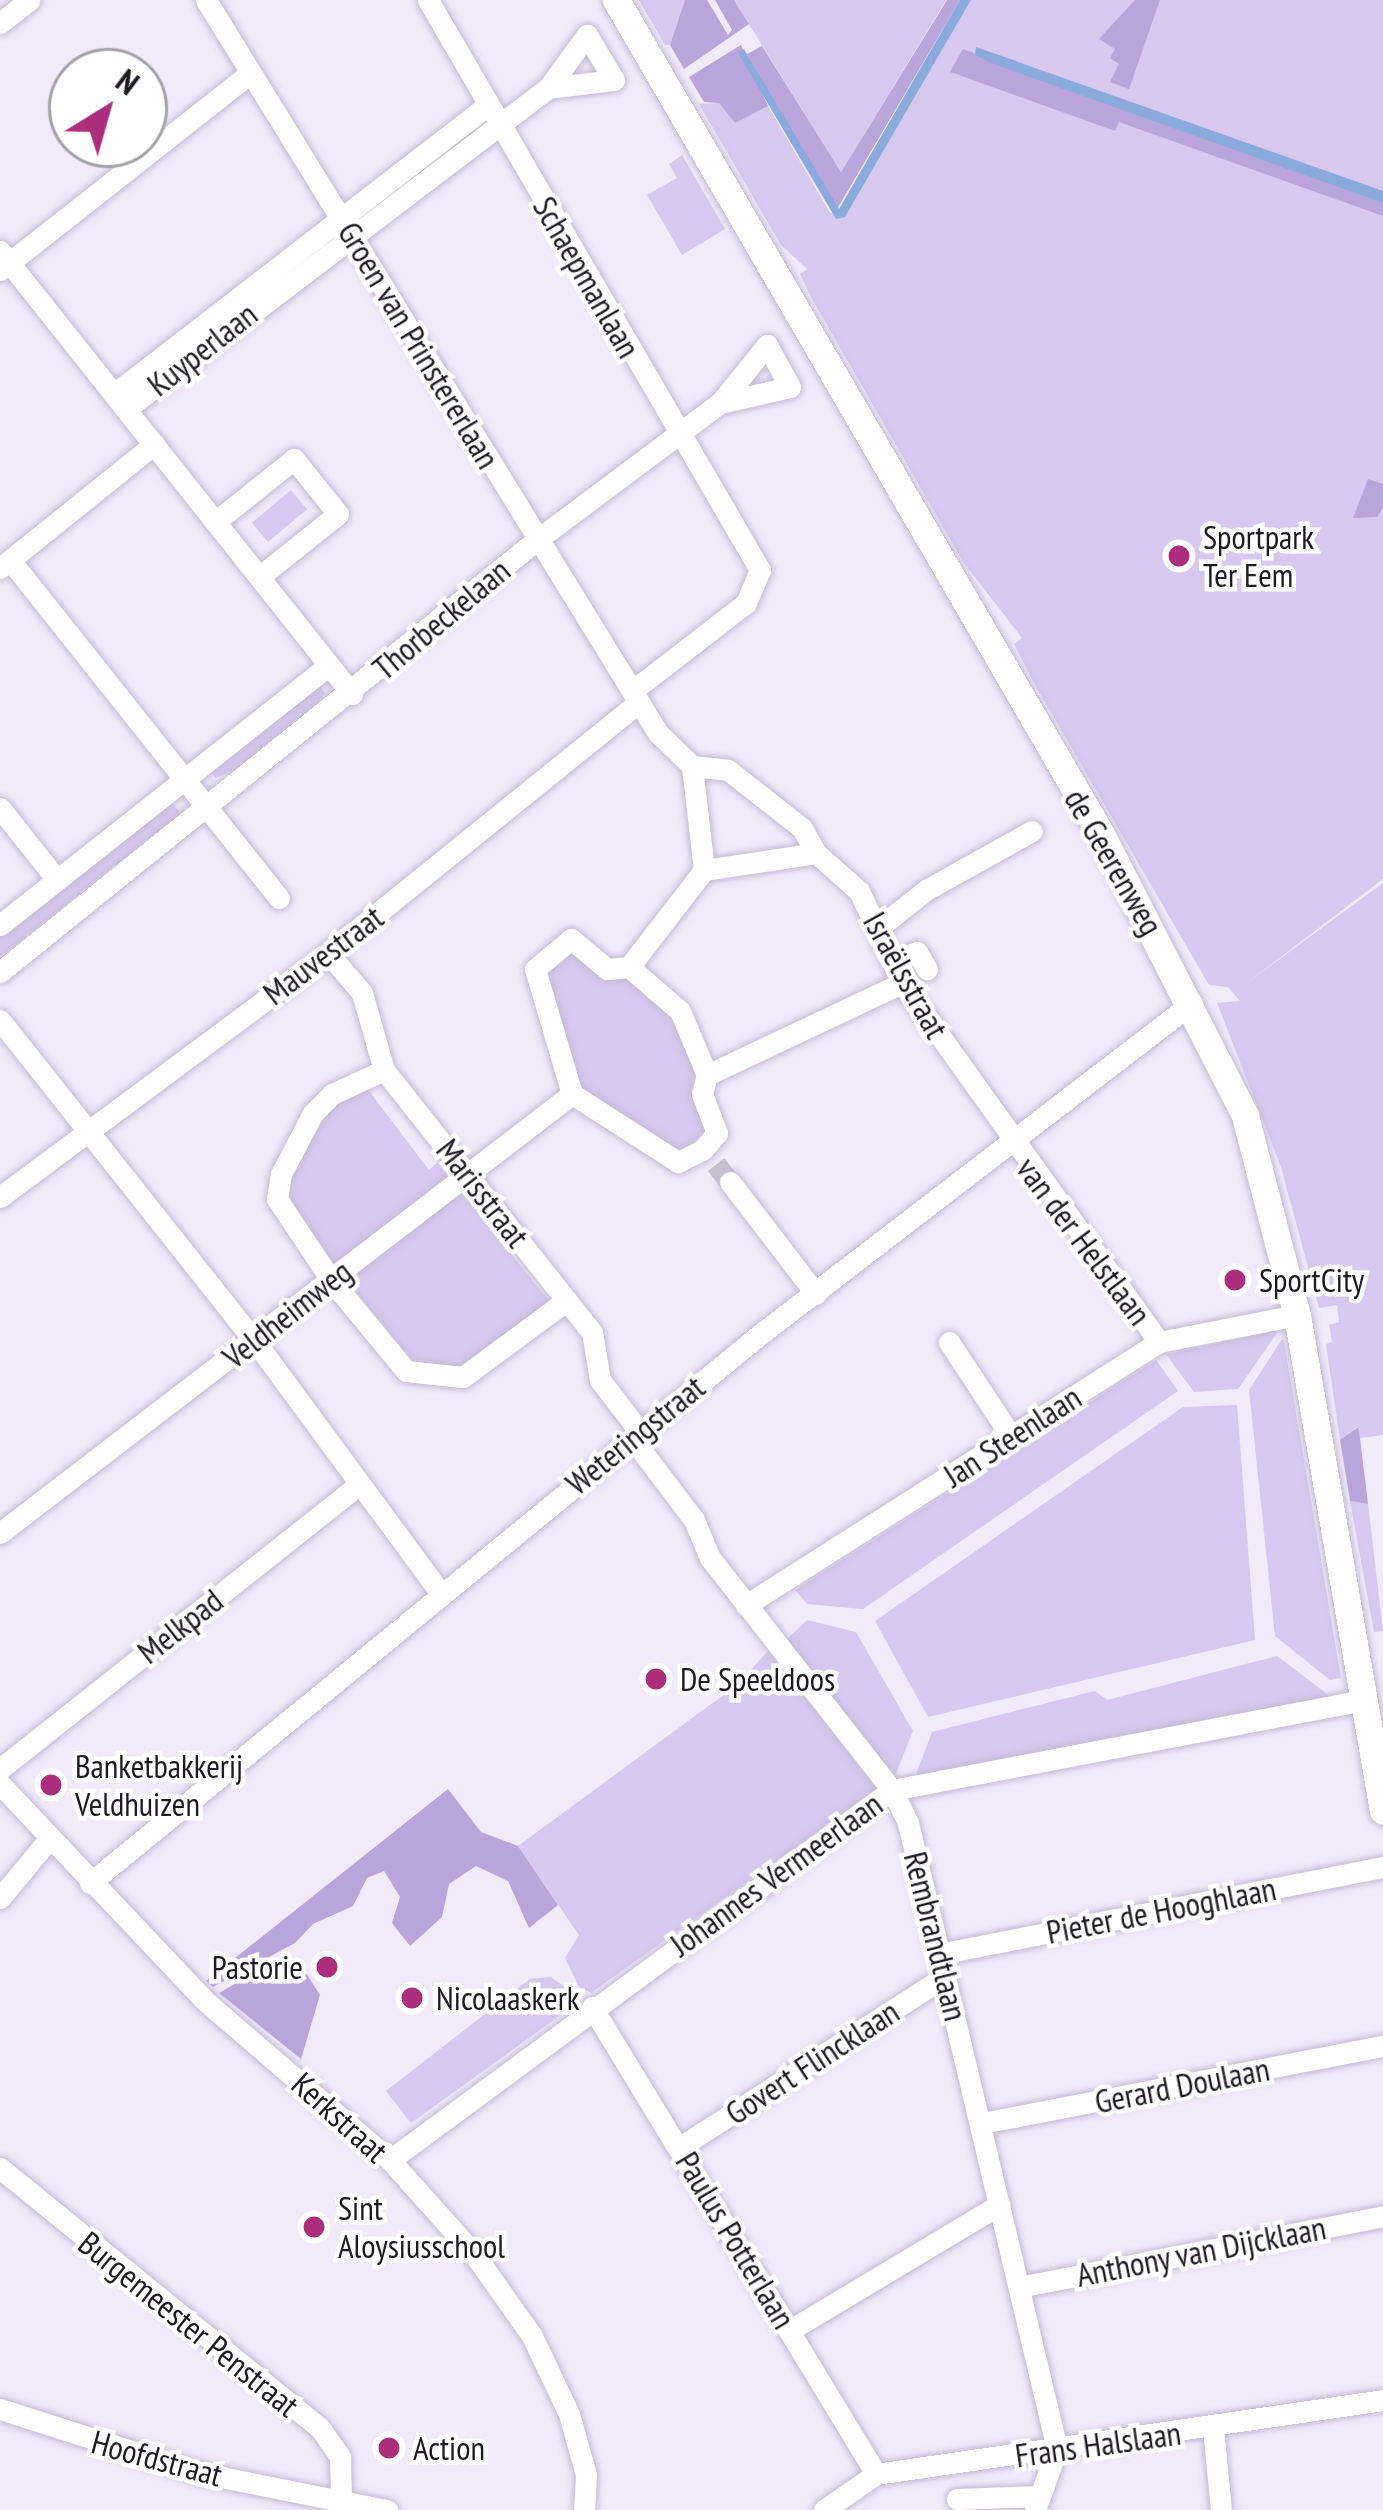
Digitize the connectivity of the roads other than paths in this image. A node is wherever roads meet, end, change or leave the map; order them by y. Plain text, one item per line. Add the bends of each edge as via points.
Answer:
1 (29, 0) edge
2 (206, 0) edge
3 (428, 0) edge
4 (616, 0) edge
5 (0, 23) edge
6 (250, 74) junction
7 (548, 88) dead end
8 (493, 113) junction
9 (346, 226) junction
10 (3, 262) edge
11 (120, 402) junction
12 (720, 403) dead end
13 (676, 432) junction
14 (154, 444) junction
15 (215, 522) junction
16 (538, 539) junction
17 (5, 564) edge
18 (760, 570) joint
19 (260, 578) junction
20 (329, 665) junction
21 (352, 694) junction
22 (635, 697) junction
23 (692, 766) junction
24 (185, 778) junction
25 (0, 808) edge
26 (207, 808) junction
27 (1032, 831) dead end
28 (816, 853) junction
29 (704, 870) junction
30 (57, 880) junction
31 (279, 898) dead end
32 (0, 925) edge
33 (904, 926) dead end
34 (878, 928) junction
35 (328, 953) junction
36 (628, 968) junction
37 (0, 971) edge
38 (898, 973) junction
39 (1192, 1003) junction
40 (0, 1020) edge
41 (384, 1070) junction
42 (707, 1075) junction
43 (572, 1094) junction
44 (87, 1130) junction
45 (1009, 1140) junction
46 (716, 1165) junction
47 (468, 1174) junction
48 (0, 1197) edge
49 (331, 1280) junction
50 (816, 1294) junction
51 (567, 1300) junction
52 (1297, 1315) junction
53 (254, 1340) junction
54 (950, 1342) dead end
55 (1159, 1342) junction
56 (636, 1435) junction
57 (1011, 1436) junction
58 (360, 1484) junction
59 (0, 1533) edge
60 (440, 1592) junction
61 (746, 1605) junction
62 (1365, 1700) junction
63 (0, 1768) edge
64 (0, 1784) edge
65 (892, 1790) junction
66 (1383, 1811) edge
67 (50, 1839) junction
68 (1383, 1867) edge
69 (90, 1883) junction
70 (0, 1898) edge
71 (942, 1965) junction
72 (592, 2007) junction
73 (1383, 2046) edge
74 (982, 2123) junction
75 (680, 2147) junction
76 (390, 2160) junction
77 (0, 2168) edge
78 (999, 2205) junction
79 (1383, 2216) edge
80 (1019, 2288) junction
81 (790, 2330) junction
82 (1383, 2401) edge
83 (0, 2409) edge
84 (1213, 2428) junction
85 (1057, 2449) junction
86 (876, 2474) junction
87 (341, 2499) junction
88 (957, 2499) dead end
89 (1037, 2503) edge
90 (387, 2510) edge
91 (584, 2510) edge
92 (824, 2510) edge
93 (1221, 2510) edge

1 - 5 street
2 - 6 street, Groen van Prinstererlaan
3 - 8 street, Schaepmanlaan
4 - 39 main road, de Geerenweg
6 - 9 street, Groen van Prinstererlaan
6 - 10 street
7 - 8 street
8 - 9 street, Kuyperlaan
8 - 13 street, Schaepmanlaan
9 - 11 street, Kuyperlaan
9 - 16 street, Groen van Prinstererlaan
10 - 11 street
11 - 14 street
12 - 13 street
13 - 16 street, Thorbeckelaan
13 - 18 street, Schaepmanlaan
14 - 15 street
14 - 17 street
15 - 19 street
15 - 19 street via 294,459 338,514
16 - 21 street, Thorbeckelaan
16 - 22 street, Groen van Prinstererlaan
17 - 24 street
18 - 22 street, Mauvestraat via 746,603
19 - 20 street
20 - 21 street
20 - 24 street, Thorbeckelaan
21 - 26 street, Thorbeckelaan
22 - 23 street
22 - 35 street, Mauvestraat
23 - 28 street, Israëlsstraat via 728,770 802,828
23 - 29 street
24 - 26 street
24 - 30 street, Thorbeckelaan
25 - 30 street
26 - 31 street
26 - 37 street, Thorbeckelaan
27 - 34 street via 926,890
28 - 29 street
28 - 34 street, Israëlsstraat via 859,891
29 - 36 street
30 - 32 street, Thorbeckelaan
33 - 38 street via 922,960
34 - 38 street, Israëlsstraat
35 - 41 street, Marisstraat via 362,993
35 - 44 street, Mauvestraat
36 - 42 street via 680,1011
36 - 43 street via 608,969 571,939 535,969
38 - 42 street
38 - 45 street, Israëlsstraat
39 - 45 street, Weteringstraat
39 - 52 main road, de Geerenweg via 1245,1116
40 - 44 street
41 - 47 street, Marisstraat
41 - 49 street via 332,1094 313,1113 281,1174 277,1199
42 - 46 street via 702,1094 717,1133
43 - 46 street via 678,1162
43 - 47 street, Veldheimweg
44 - 48 street, Mauvestraat
44 - 53 street
45 - 50 street, Weteringstraat
45 - 55 street, van der Helstlaan
46 - 50 street
47 - 49 street, Veldheimweg
47 - 51 street, Marisstraat
49 - 51 street via 406,1371 464,1377
49 - 53 street, Veldheimweg
50 - 56 street, Weteringstraat
51 - 56 street, Marisstraat via 592,1332 600,1380
52 - 55 street, Jan Steenlaan
52 - 62 main road, de Geerenweg
53 - 58 street
53 - 59 street, Veldheimweg
54 - 57 street
55 - 57 street, Jan Steenlaan
56 - 60 street, Weteringstraat
56 - 61 street, Rembrandtlaan
57 - 61 street, Jan Steenlaan
58 - 60 street
58 - 63 street, Melkpad
60 - 69 street, Weteringstraat
61 - 65 street, Rembrandtlaan
62 - 65 street, Johannes Vermeerlaan
62 - 66 main road, de Geerenweg
64 - 67 street, Kerkstraat
65 - 71 street, Rembrandtlaan via 908,1823
65 - 72 street, Johannes Vermeerlaan
67 - 69 street, Kerkstraat
67 - 70 street
68 - 71 street, Pieter de Hooghlaan
69 - 76 street, Kerkstraat via 204,2000
71 - 74 street, Rembrandtlaan
71 - 75 street, Govert Flincklaan
72 - 75 street, Paulus Potterlaan
72 - 76 street, Johannes Vermeerlaan
73 - 74 street, Gerard Doulaan
74 - 78 street, Rembrandtlaan
75 - 81 street, Paulus Potterlaan
76 - 91 street, Kerkstraat via 474,2254 532,2336 580,2444
77 - 87 street, Burgemeester Penstraat via 320,2428 340,2457
78 - 80 street, Rembrandtlaan
78 - 81 street
79 - 80 street, Anthony van Dijcklaan
80 - 85 street, Rembrandtlaan
81 - 86 street, Paulus Potterlaan
82 - 84 street, Frans Halslaan
83 - 87 street, Hoofdstraat via 201,2473
84 - 85 street, Frans Halslaan
84 - 93 street
85 - 86 street, Frans Halslaan
85 - 89 street
86 - 92 street, Frans Halslaan
87 - 90 street, Hoofdstraat
88 - 89 street

